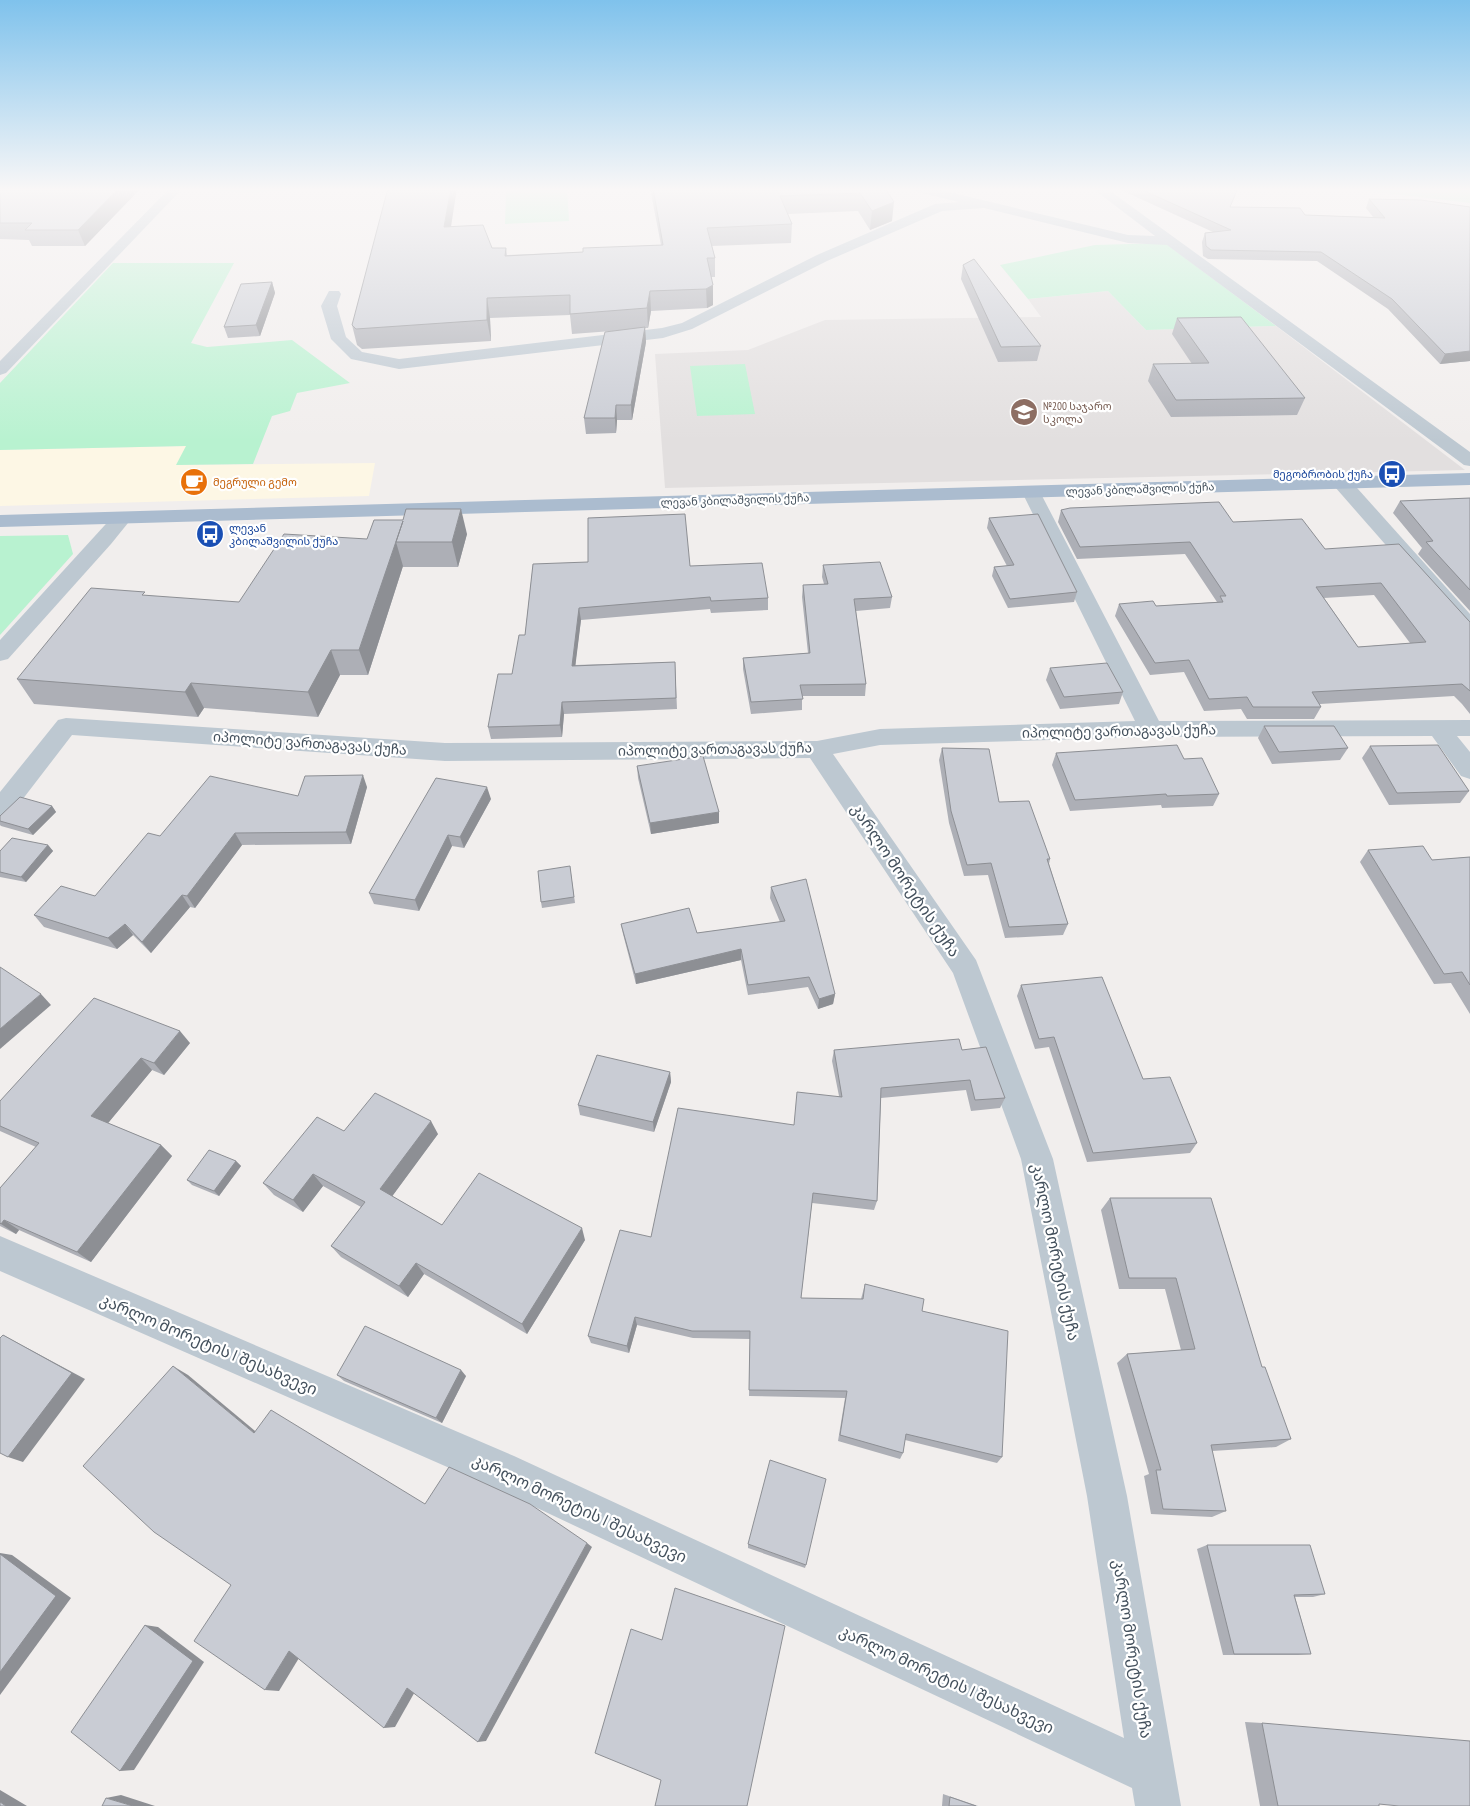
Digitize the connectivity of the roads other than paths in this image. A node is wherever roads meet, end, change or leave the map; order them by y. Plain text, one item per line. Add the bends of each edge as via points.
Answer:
1 (95, 272) edge
2 (794, 272) edge
3 (1214, 272) edge
4 (334, 294) dead end
5 (0, 370) edge
6 (1470, 461) edge
7 (1470, 479) edge
8 (1342, 483) junction
9 (1031, 492) junction
10 (122, 518) junction
11 (0, 521) edge
12 (1470, 626) edge
13 (0, 654) edge
14 (1470, 728) edge
15 (1151, 729) junction
16 (1439, 729) junction
17 (817, 749) junction
18 (1470, 770) edge
19 (0, 810) edge
20 (0, 1253) edge
21 (1156, 1791) edge

1 - 5 street
2 - 4 street via 687,326 663,333 399,364 358,356 338,340 329,306
3 - 6 street
7 - 8 main road, ლევან კბილაშვილის ქუჩა
8 - 9 main road, ლევან კბილაშვილის ქუჩა
8 - 12 street
9 - 10 main road, ლევან კბილაშვილის ქუჩა
9 - 15 street
10 - 11 main road, ლევან კბილაშვილის ქუჩა
10 - 13 street
14 - 16 street, იპოლიტე ვართაგავას ქუჩა
15 - 16 street, იპოლიტე ვართაგავას ქუჩა
15 - 17 street, იპოლიტე ვართაგავას ქუჩა via 880,737
16 - 18 street
17 - 19 street, იპოლიტე ვართაგავას ქუჩა via 445,752 66,726
17 - 21 street, კარლო მორეტის ქუჩა via 966,968 1037,1159 1108,1496
20 - 21 street, კარლო მორეტის I შესახვევი via 500,1470

